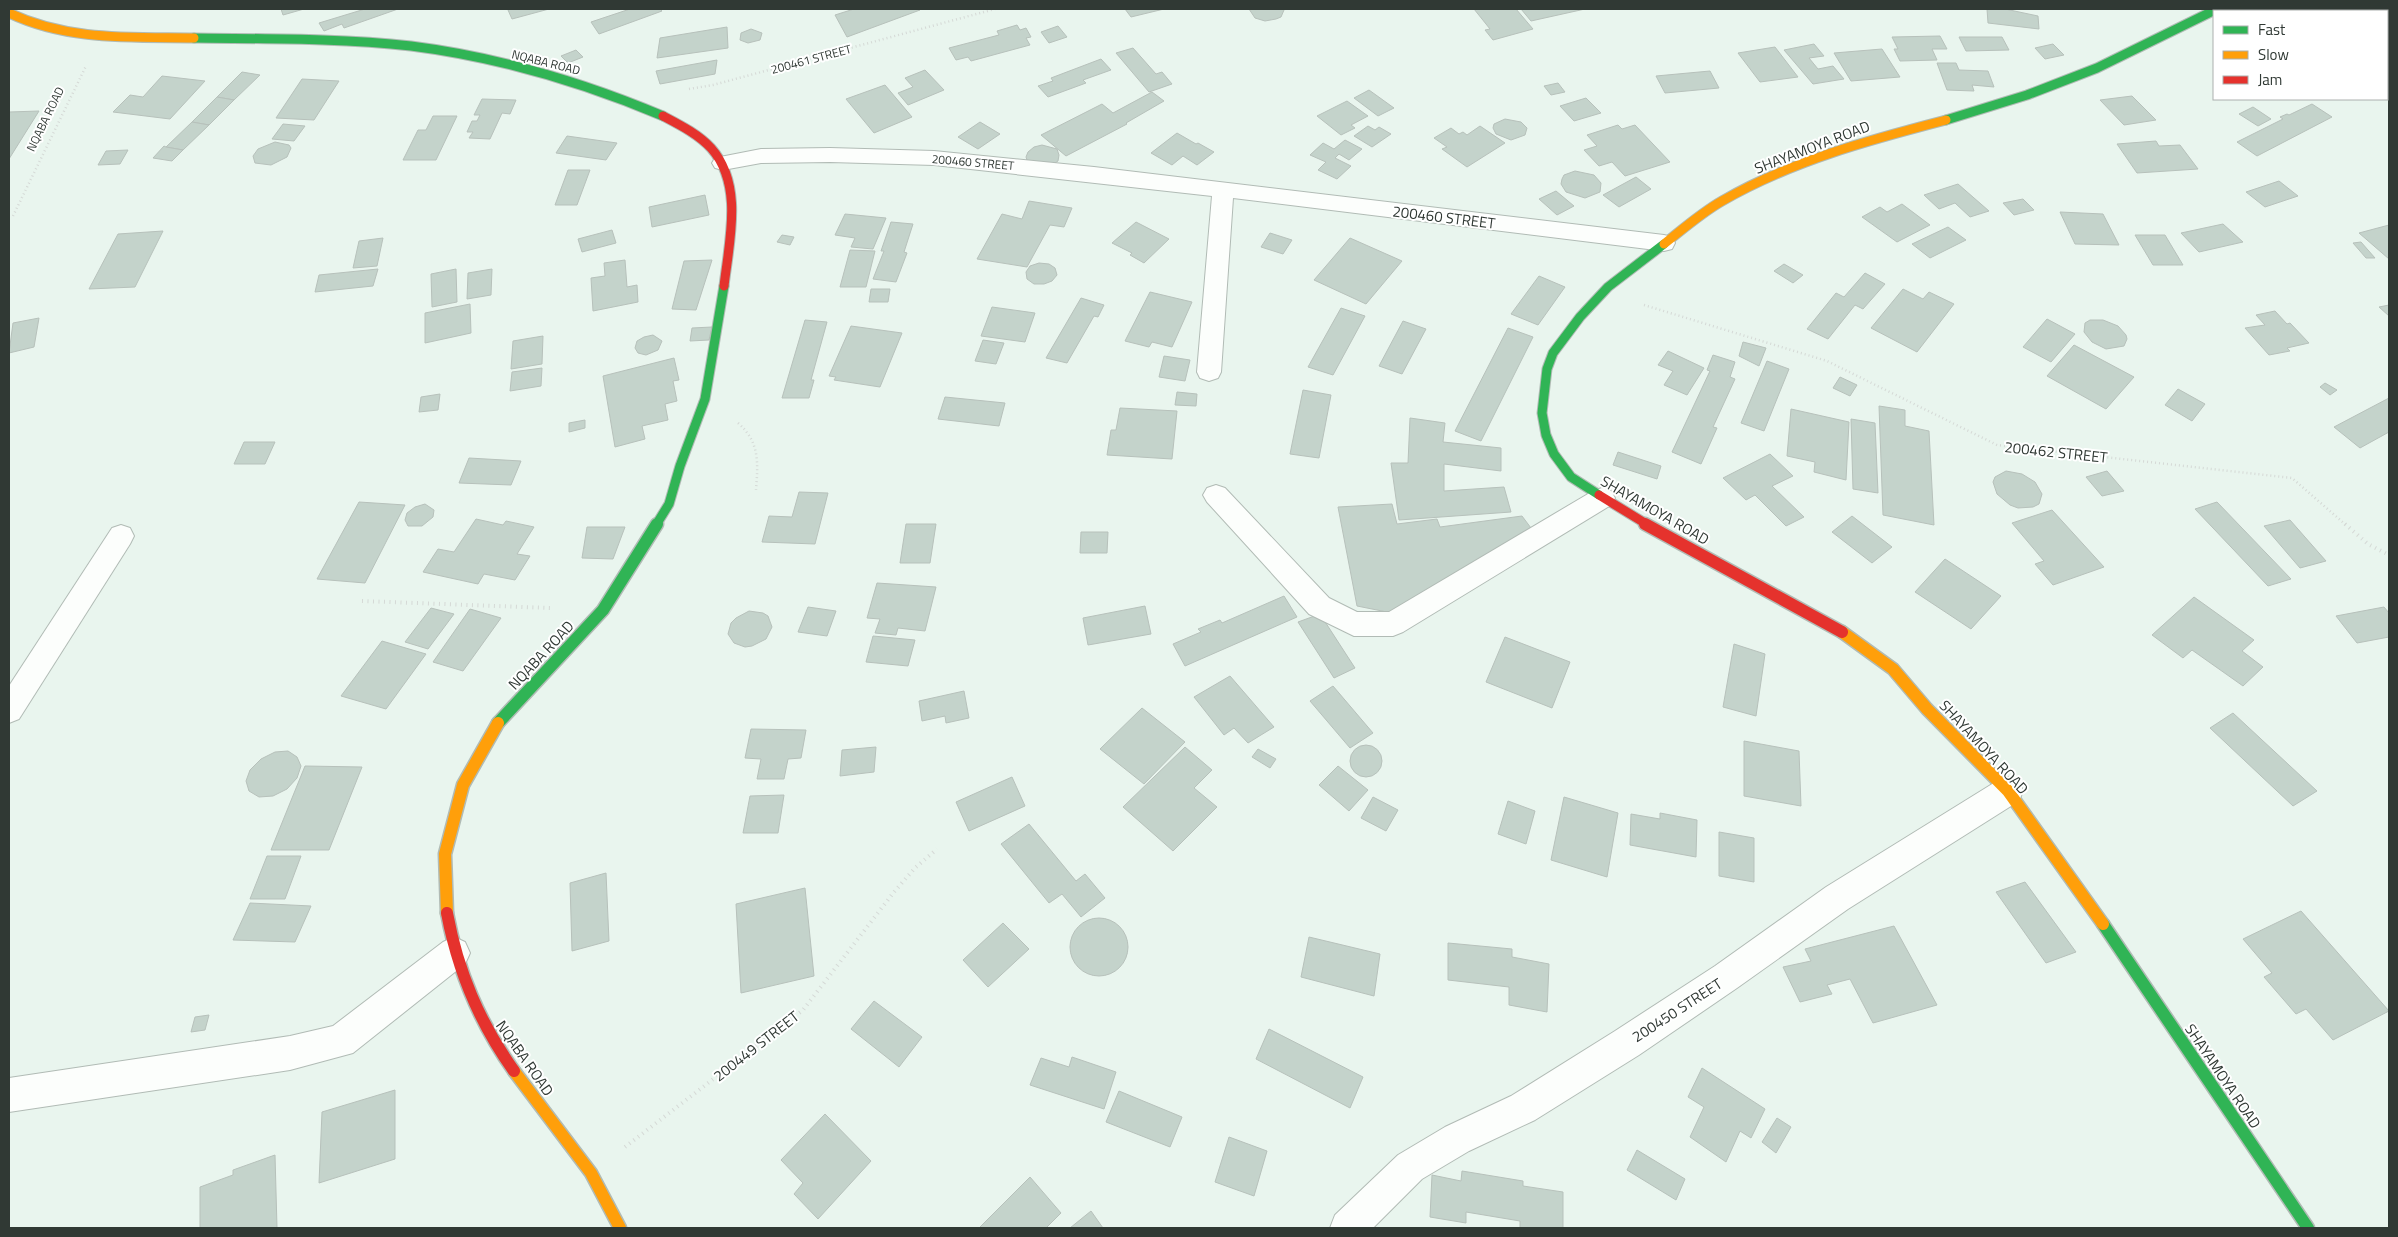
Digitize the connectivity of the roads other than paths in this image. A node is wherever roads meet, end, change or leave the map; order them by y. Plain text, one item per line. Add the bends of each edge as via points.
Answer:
1 (2213, 11) edge
2 (9, 13) edge
3 (723, 163) junction
4 (1223, 189) junction
5 (1664, 243) junction
6 (1209, 372) dead end
7 (1216, 494) dead end
8 (1602, 498) junction
9 (121, 536) dead end
10 (9, 710) edge
11 (2008, 791) junction
12 (454, 953) junction
13 (9, 1095) edge
14 (620, 1228) edge
15 (1348, 1228) edge
16 (2308, 1228) edge

1 - 5 street, SHAYAMOYA ROAD via 2097,68 2027,95 1858,142 1773,175 1728,197
2 - 3 street, NQABA ROAD via 23,22 76,34 345,43 440,51 550,75 625,101 683,126 714,150
3 - 4 street, 200460 STREET via 761,156 934,158
3 - 12 street, NQABA ROAD via 728,178 731,215 729,249 705,399 669,504 603,610 492,728 463,786 446,854 445,901
4 - 5 street, 200460 STREET
4 - 6 street
5 - 8 street, SHAYAMOYA ROAD via 1608,287 1580,317 1553,353 1547,369 1542,399 1545,428 1554,454 1572,477
7 - 8 street via 1319,606 1354,624 1393,624
8 - 11 street, SHAYAMOYA ROAD via 1856,642 1893,669 1927,709
9 - 10 street
11 - 15 street, 200450 STREET via 1837,898 1627,1043 1523,1108 1456,1139 1410,1166
11 - 16 street, SHAYAMOYA ROAD via 2104,926
12 - 13 street via 341,1042 290,1053
12 - 14 street, NQABA ROAD via 474,1006 496,1047 591,1173

